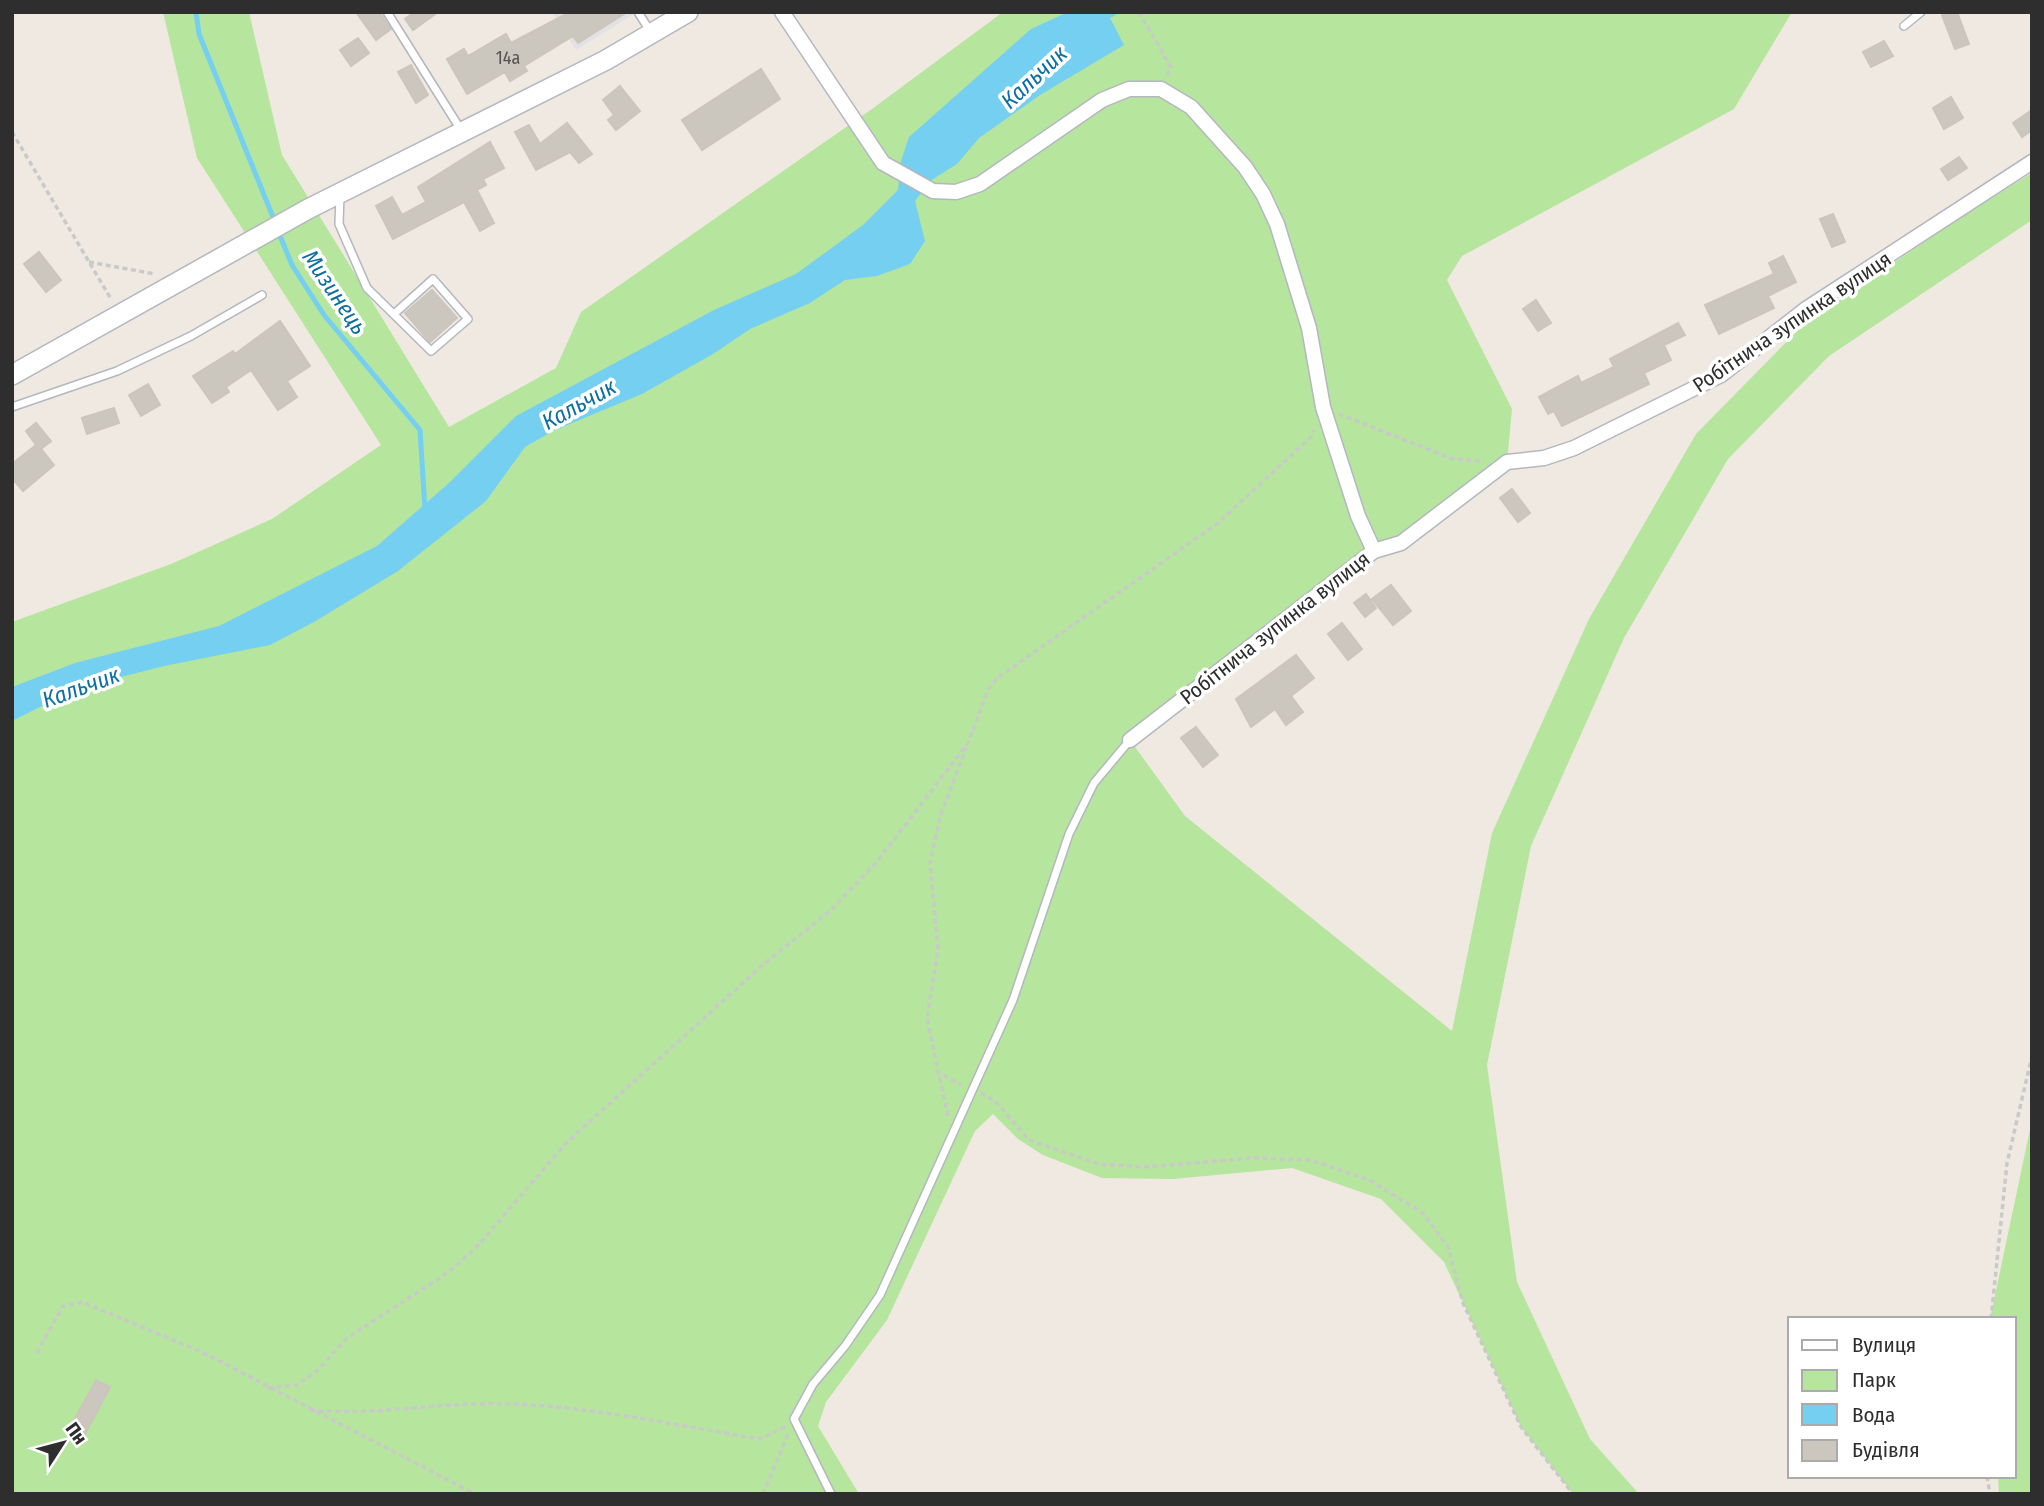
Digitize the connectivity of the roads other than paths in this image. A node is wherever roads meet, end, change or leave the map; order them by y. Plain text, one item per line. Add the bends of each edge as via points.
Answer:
1 (387, 12) edge
2 (638, 12) edge
3 (688, 12) edge
4 (782, 12) edge
5 (1921, 12) edge
6 (1904, 26) dead end
7 (652, 35) junction
8 (461, 131) junction
9 (2032, 162) edge
10 (340, 193) junction
11 (262, 295) dead end
12 (394, 314) junction
13 (12, 375) edge
14 (12, 407) edge
15 (1374, 551) junction
16 (1130, 740) joint
17 (831, 1494) edge

1 - 8 lane
2 - 7 lane
3 - 7 street
4 - 15 street via 883,163 933,191 956,192 980,184 1102,100 1129,89 1161,89 1191,107 1245,167 1277,225 1309,328 1323,407
5 - 6 lane
7 - 8 street
8 - 10 street
9 - 15 street, Робітнича зупинка вулиця via 1806,309 1721,375 1573,448 1544,458 1507,462 1401,543
10 - 12 lane via 338,224 367,288
10 - 13 street
11 - 14 lane via 117,371
12 - 12 lane via 431,351 468,319 433,279
15 - 16 street, Робітнича зупинка вулиця
16 - 17 lane via 1094,783 1069,834 1013,1000 880,1295 813,1384 794,1419

